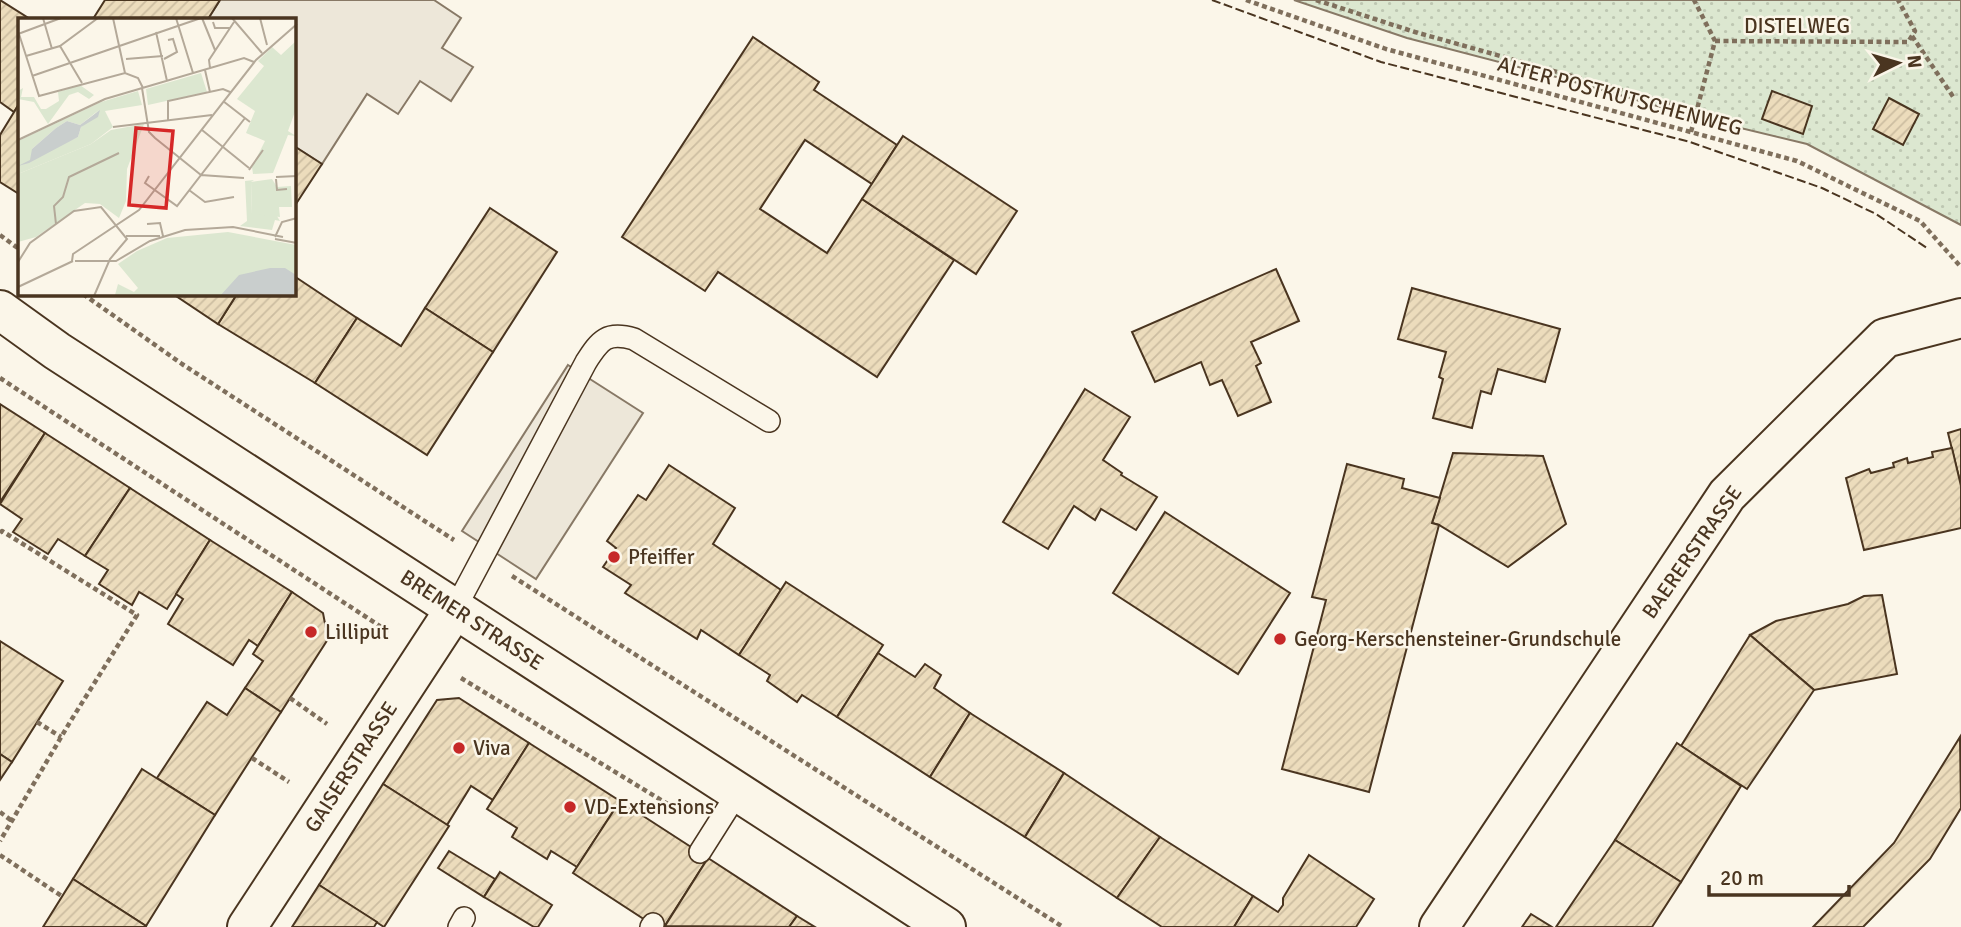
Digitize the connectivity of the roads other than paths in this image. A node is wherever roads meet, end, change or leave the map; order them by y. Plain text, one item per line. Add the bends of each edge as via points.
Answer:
1 (0, 310) edge
2 (1961, 318) edge
3 (769, 421) dead end
4 (455, 609) junction
5 (738, 792) junction
6 (700, 852) dead end
7 (247, 927) edge
8 (946, 927) edge
9 (1439, 927) edge

1 - 4 street, BREMER STRASSE
2 - 9 street, BAERERSTRASSE via 1885,338 1727,495
3 - 4 lane via 634,339 606,338 586,362
4 - 5 street, BREMER STRASSE
4 - 7 street, GAISERSTRASSE
5 - 6 lane
5 - 8 street, BREMER STRASSE

